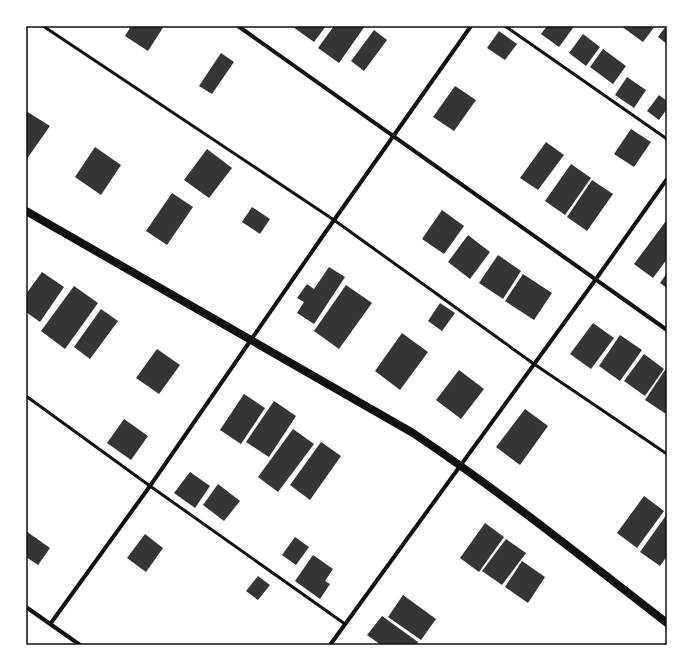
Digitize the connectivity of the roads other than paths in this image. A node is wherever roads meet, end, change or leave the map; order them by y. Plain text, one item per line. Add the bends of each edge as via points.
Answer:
1 (43, 26) edge
2 (238, 26) edge
3 (471, 26) edge
4 (505, 26) edge
5 (393, 136) junction
6 (667, 139) edge
7 (667, 179) edge
8 (26, 212) edge
9 (334, 220) junction
10 (596, 279) junction
11 (667, 330) edge
12 (251, 340) junction
13 (534, 364) junction
14 (26, 396) edge
15 (667, 454) edge
16 (460, 465) junction
17 (150, 486) junction
18 (26, 607) edge
19 (667, 622) edge
20 (51, 623) junction
21 (345, 624) junction
22 (80, 645) edge
23 (330, 645) edge

1 - 9 lane
2 - 5 street
3 - 5 street
4 - 6 lane
5 - 9 street
5 - 10 street
7 - 10 street
8 - 12 main road
9 - 12 street
9 - 13 lane
10 - 11 street
10 - 13 street
12 - 16 main road via 413,433
12 - 17 street
13 - 15 lane
13 - 16 street
14 - 17 lane
16 - 19 main road
16 - 21 street
17 - 20 street
17 - 21 lane
18 - 20 street
20 - 22 street
21 - 23 street

